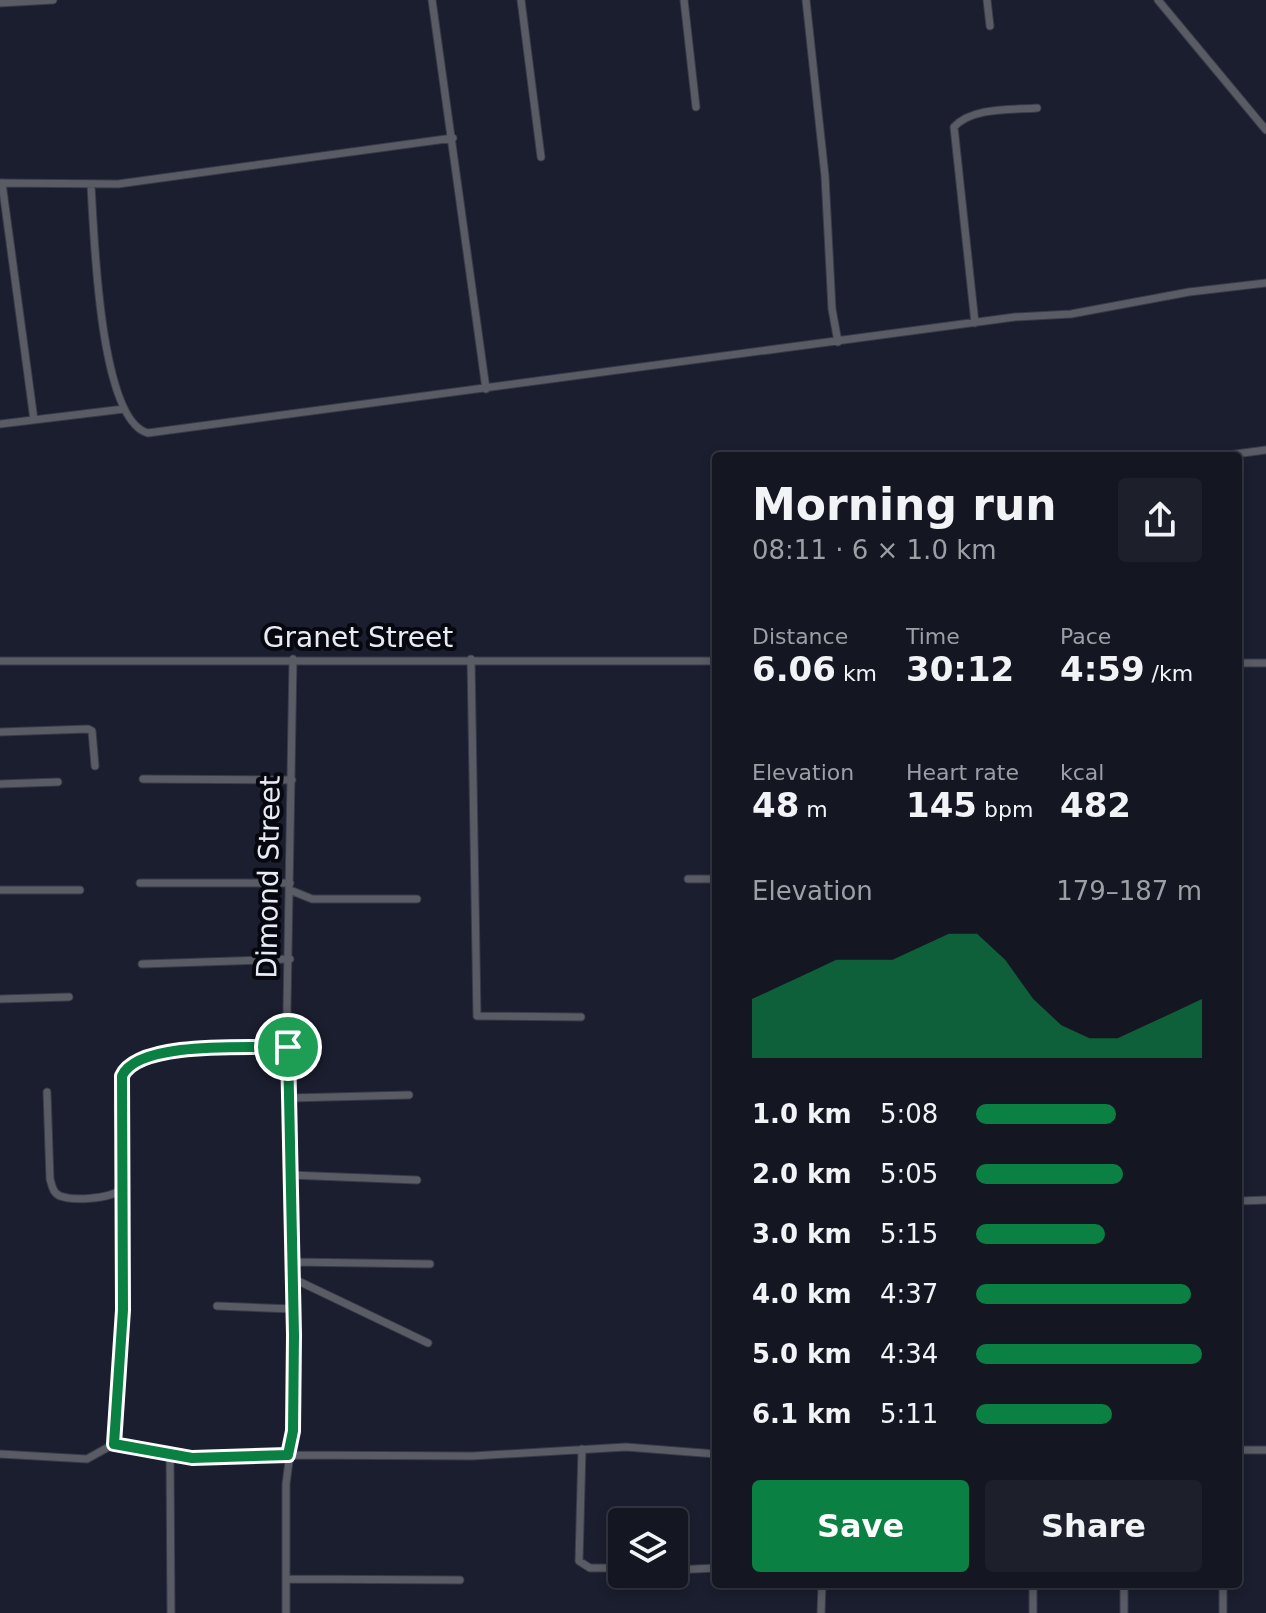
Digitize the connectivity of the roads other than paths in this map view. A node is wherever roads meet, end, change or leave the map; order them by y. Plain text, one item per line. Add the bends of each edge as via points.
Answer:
1 (53, 0) edge
2 (432, 0) edge
3 (521, 0) edge
4 (684, 0) edge
5 (806, 0) edge
6 (987, 0) edge
7 (1158, 0) edge
8 (0, 3) edge
9 (990, 26) dead end
10 (696, 107) dead end
11 (1037, 108) dead end
12 (1266, 130) edge
13 (453, 138) junction
14 (541, 157) dead end
15 (1, 183) edge
16 (91, 186) junction
17 (1266, 283) edge
18 (975, 323) junction
19 (838, 342) junction
20 (486, 389) junction
21 (124, 409) junction
22 (34, 420) junction
23 (0, 424) edge
24 (1266, 450) edge
25 (1242, 453) edge
26 (293, 659) junction
27 (471, 659) junction
28 (0, 661) edge
29 (712, 661) edge
30 (1242, 663) edge
31 (1266, 663) edge
32 (0, 732) edge
33 (95, 766) dead end
34 (143, 779) dead end
35 (292, 780) junction
36 (58, 782) dead end
37 (0, 784) edge
38 (688, 879) dead end
39 (712, 879) edge
40 (140, 883) dead end
41 (290, 886) junction
42 (0, 890) edge
43 (80, 890) dead end
44 (417, 899) dead end
45 (290, 959) junction
46 (142, 964) dead end
47 (69, 997) dead end
48 (0, 999) edge
49 (581, 1017) dead end
50 (288, 1047) junction
51 (47, 1092) dead end
52 (409, 1095) dead end
53 (290, 1098) junction
54 (290, 1175) junction
55 (417, 1180) dead end
56 (121, 1183) junction
57 (1266, 1200) edge
58 (1242, 1201) edge
59 (292, 1262) junction
60 (430, 1264) dead end
61 (292, 1278) junction
62 (217, 1306) dead end
63 (293, 1309) junction
64 (428, 1343) dead end
65 (114, 1444) junction
66 (582, 1449) junction
67 (1242, 1450) edge
68 (1266, 1450) edge
69 (0, 1454) edge
70 (712, 1454) edge
71 (288, 1455) junction
72 (170, 1456) junction
73 (608, 1568) edge
74 (712, 1568) edge
75 (688, 1569) edge
76 (287, 1579) junction
77 (460, 1580) dead end
78 (822, 1588) edge
79 (1033, 1588) edge
80 (1124, 1588) edge
81 (1223, 1588) edge
82 (171, 1613) edge
83 (286, 1613) edge
84 (821, 1613) edge
85 (1033, 1613) edge
86 (1124, 1613) edge
87 (1223, 1613) edge

1 - 8 street
2 - 13 street
3 - 14 street
4 - 10 street
5 - 19 street
6 - 9 street
7 - 12 street
11 - 18 street via 982,113 954,127
13 - 16 street
13 - 20 street
15 - 16 street
15 - 22 street
16 - 21 street via 106,347
17 - 18 street via 1071,314
18 - 19 street
19 - 20 street
20 - 21 street via 148,433 140,431
21 - 22 street
22 - 23 street
24 - 25 street
26 - 27 street, Granet Street
26 - 28 street, Granet Street
26 - 35 street, Dimond Street
27 - 29 street, Granet Street
27 - 49 street via 477,1016
30 - 31 street
32 - 33 street via 88,729
34 - 35 street
35 - 41 street, Dimond Street
36 - 37 street
38 - 39 street
40 - 41 street
41 - 44 street via 312,899
41 - 45 street, Dimond Street
42 - 43 street
45 - 46 street
45 - 50 street, Dimond Street
47 - 48 street
50 - 53 street, Dimond Street
50 - 56 street via 160,1053 133,1062 121,1086
51 - 56 street via 53,1190 61,1197 106,1196 120,1190
52 - 53 street
53 - 54 street, Dimond Street
54 - 55 street
54 - 59 street, Dimond Street
56 - 65 street via 123,1310
57 - 58 street
59 - 60 street
59 - 61 street, Dimond Street
61 - 63 street, Dimond Street
61 - 64 street
62 - 63 street
63 - 71 street, Dimond Street via 293,1431
65 - 69 street via 87,1459
65 - 72 street
66 - 70 street
66 - 71 street via 473,1456
66 - 73 street via 579,1561 590,1568
67 - 68 street
71 - 72 street
71 - 76 street
72 - 82 street
74 - 75 street
76 - 77 street
76 - 83 street
78 - 84 street
79 - 85 street
80 - 86 street
81 - 87 street

